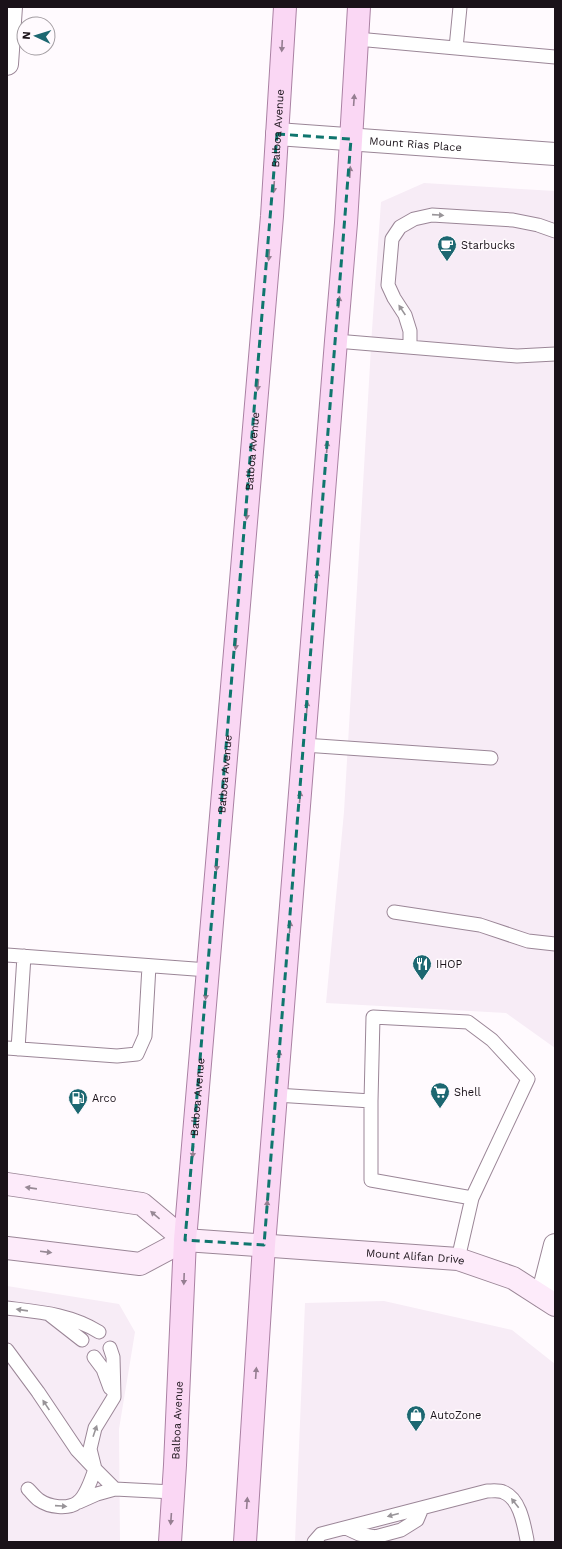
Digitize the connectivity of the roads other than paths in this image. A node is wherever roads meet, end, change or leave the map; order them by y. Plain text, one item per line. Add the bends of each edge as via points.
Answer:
1 (11, 7) edge
2 (284, 7) edge
3 (359, 7) edge
4 (460, 7) edge
5 (357, 39) junction
6 (456, 48) junction
7 (555, 57) edge
8 (7, 64) edge
9 (277, 134) junction
10 (351, 139) junction
11 (555, 154) edge
12 (555, 231) edge
13 (336, 340) junction
14 (410, 347) junction
15 (555, 354) edge
16 (304, 745) junction
17 (491, 758) dead end
18 (394, 912) dead end
19 (555, 944) edge
20 (7, 955) edge
21 (24, 956) junction
22 (149, 966) junction
23 (208, 970) junction
24 (12, 1048) edge
25 (276, 1095) junction
26 (371, 1101) junction
27 (7, 1184) edge
28 (472, 1198) junction
29 (185, 1240) junction
30 (264, 1245) junction
31 (555, 1245) edge
32 (7, 1248) edge
33 (458, 1259) junction
34 (548, 1300) edge
35 (7, 1308) edge
36 (49, 1314) junction
37 (99, 1332) dead end
38 (82, 1340) dead end
39 (110, 1348) dead end
40 (7, 1350) edge
41 (94, 1357) dead end
42 (114, 1397) junction
43 (96, 1469) junction
44 (28, 1489) dead end
45 (115, 1489) junction
46 (173, 1492) junction
47 (78, 1502) junction
48 (527, 1540) dead end
49 (170, 1542) edge
50 (245, 1542) edge
51 (314, 1542) edge

1 - 8 street
2 -> 9 main road, Balboa Avenue
3 - 5 main road
4 - 6 lane
5 - 6 lane
10 -> 5 main road
6 - 7 lane
9 - 10 street, Mount Rias Place
9 -> 23 main road, Balboa Avenue via 271,232
10 - 11 street, Mount Rias Place
13 -> 10 main road
14 -> 12 lane via 410,331 405,316 388,285 392,238 400,227 414,219 432,215 513,220
13 - 14 lane
16 -> 13 main road
14 - 15 lane via 517,356
16 - 17 lane
25 -> 16 main road
18 - 19 lane via 480,925 528,941
20 - 21 lane
21 - 22 lane
21 - 24 lane
22 - 23 lane
22 - 24 lane via 145,1036 137,1054 117,1056
23 -> 29 main road, Balboa Avenue
25 - 26 lane
30 -> 25 main road
26 - 28 lane via 370,1180
26 - 28 lane via 373,1017 468,1022 492,1040 528,1078
29 -> 27 main road via 142,1204
28 - 33 lane
29 - 30 main road, Mount Alifan Drive
32 -> 29 main road via 140,1264
29 -> 46 main road, Balboa Avenue
30 - 33 main road, Mount Alifan Drive
50 -> 30 main road
31 - 34 street
33 - 34 main road, Mount Alifan Drive via 513,1278
36 -> 35 lane
36 - 37 lane via 84,1323
36 - 38 lane
39 - 42 lane via 113,1357
43 -> 40 lane via 77,1450
41 - 42 lane via 103,1369
43 -> 42 lane via 90,1449 95,1428
43 - 45 lane
43 - 47 lane via 87,1490
44 -> 47 lane via 38,1500 46,1504 66,1507
45 - 46 lane
45 - 47 lane
46 -> 49 main road, Balboa Avenue
48 -> 51 lane via 521,1512 515,1502 504,1492 487,1491 321,1534

